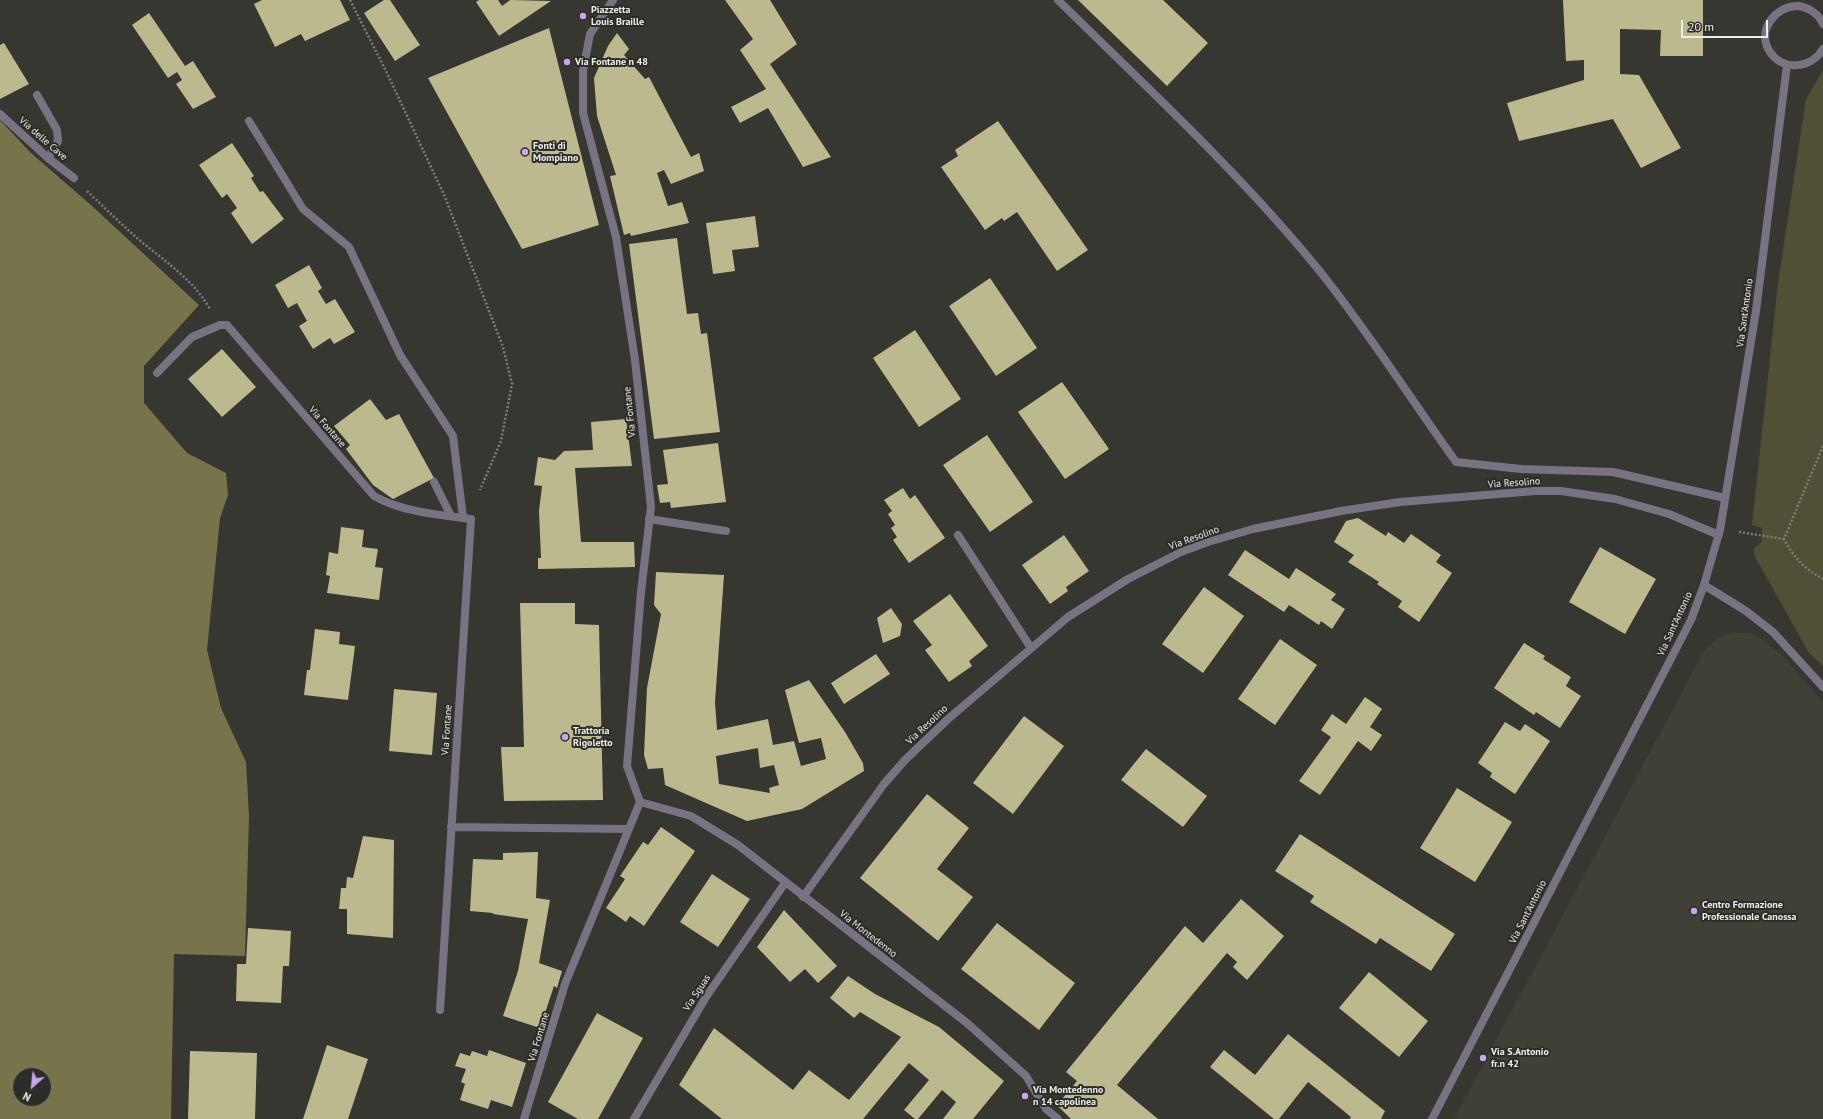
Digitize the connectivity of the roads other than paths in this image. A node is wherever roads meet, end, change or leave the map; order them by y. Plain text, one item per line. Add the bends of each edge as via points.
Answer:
1 (613, 0) edge
2 (1058, 0) edge
3 (1787, 3) edge
4 (1822, 20) edge
5 (1823, 49) edge
6 (1787, 65) junction
7 (38, 95) dead end
8 (0, 114) edge
9 (249, 121) dead end
10 (48, 158) junction
11 (74, 178) road end
12 (157, 373) dead end
13 (434, 482) dead end
14 (1725, 498) junction
15 (451, 516) junction
16 (467, 519) junction
17 (649, 519) junction
18 (726, 531) dead end
19 (1720, 533) junction
20 (958, 535) dead end
21 (1704, 585) junction
22 (1031, 648) junction
23 (1823, 687) edge
24 (640, 802) junction
25 (451, 827) junction
26 (629, 829) junction
27 (785, 883) junction
28 (803, 897) junction
29 (440, 1010) dead end
30 (524, 1119) edge
31 (634, 1119) edge
32 (1058, 1119) edge
33 (1432, 1119) edge

1 - 17 street, Via Fontane via 590,34 582,71 583,113 616,237 634,360 651,507
2 - 14 street via 1169,108 1267,209 1318,269 1375,343 1456,462 1521,469 1613,472
3 - 4 street via 1812,10
3 - 6 street via 1770,20 1766,30 1769,52
5 - 6 street via 1807,64
6 - 14 street, Via Sant'Antonio via 1756,311
7 - 10 street via 57,130 58,141
8 - 10 street, Via delle Cave
9 - 16 street via 303,209 349,247 400,355 453,436
10 - 11 street, Via delle Cave
12 - 15 street, Via Fontane via 192,338 220,325 227,325 374,496 392,505
13 - 15 street
14 - 19 street, Via Sant'Antonio
15 - 16 street, Via Fontane
16 - 25 street, Via Fontane
17 - 18 street
17 - 24 street, Via Fontane via 627,766
19 - 21 street, Via Sant'Antonio
19 - 22 street, Via Resolino via 1642,506 1595,495 1561,491 1370,506 1253,529 1181,552 1097,597
20 - 22 street
21 - 23 street via 1746,611 1773,632
21 - 33 street, Via Sant'Antonio via 1691,620
22 - 28 street, Via Resolino via 904,760 880,789
24 - 26 street, Via Fontane
24 - 27 street, Via Montedenno via 691,816 738,845
25 - 26 street
25 - 29 street, Via Fontane
26 - 30 street, Via Fontane via 565,984
27 - 28 street, Via Montedenno
27 - 31 street, Via Sguas via 706,997
28 - 32 street, Via Montedenno via 967,1023 1026,1076 1046,1109

